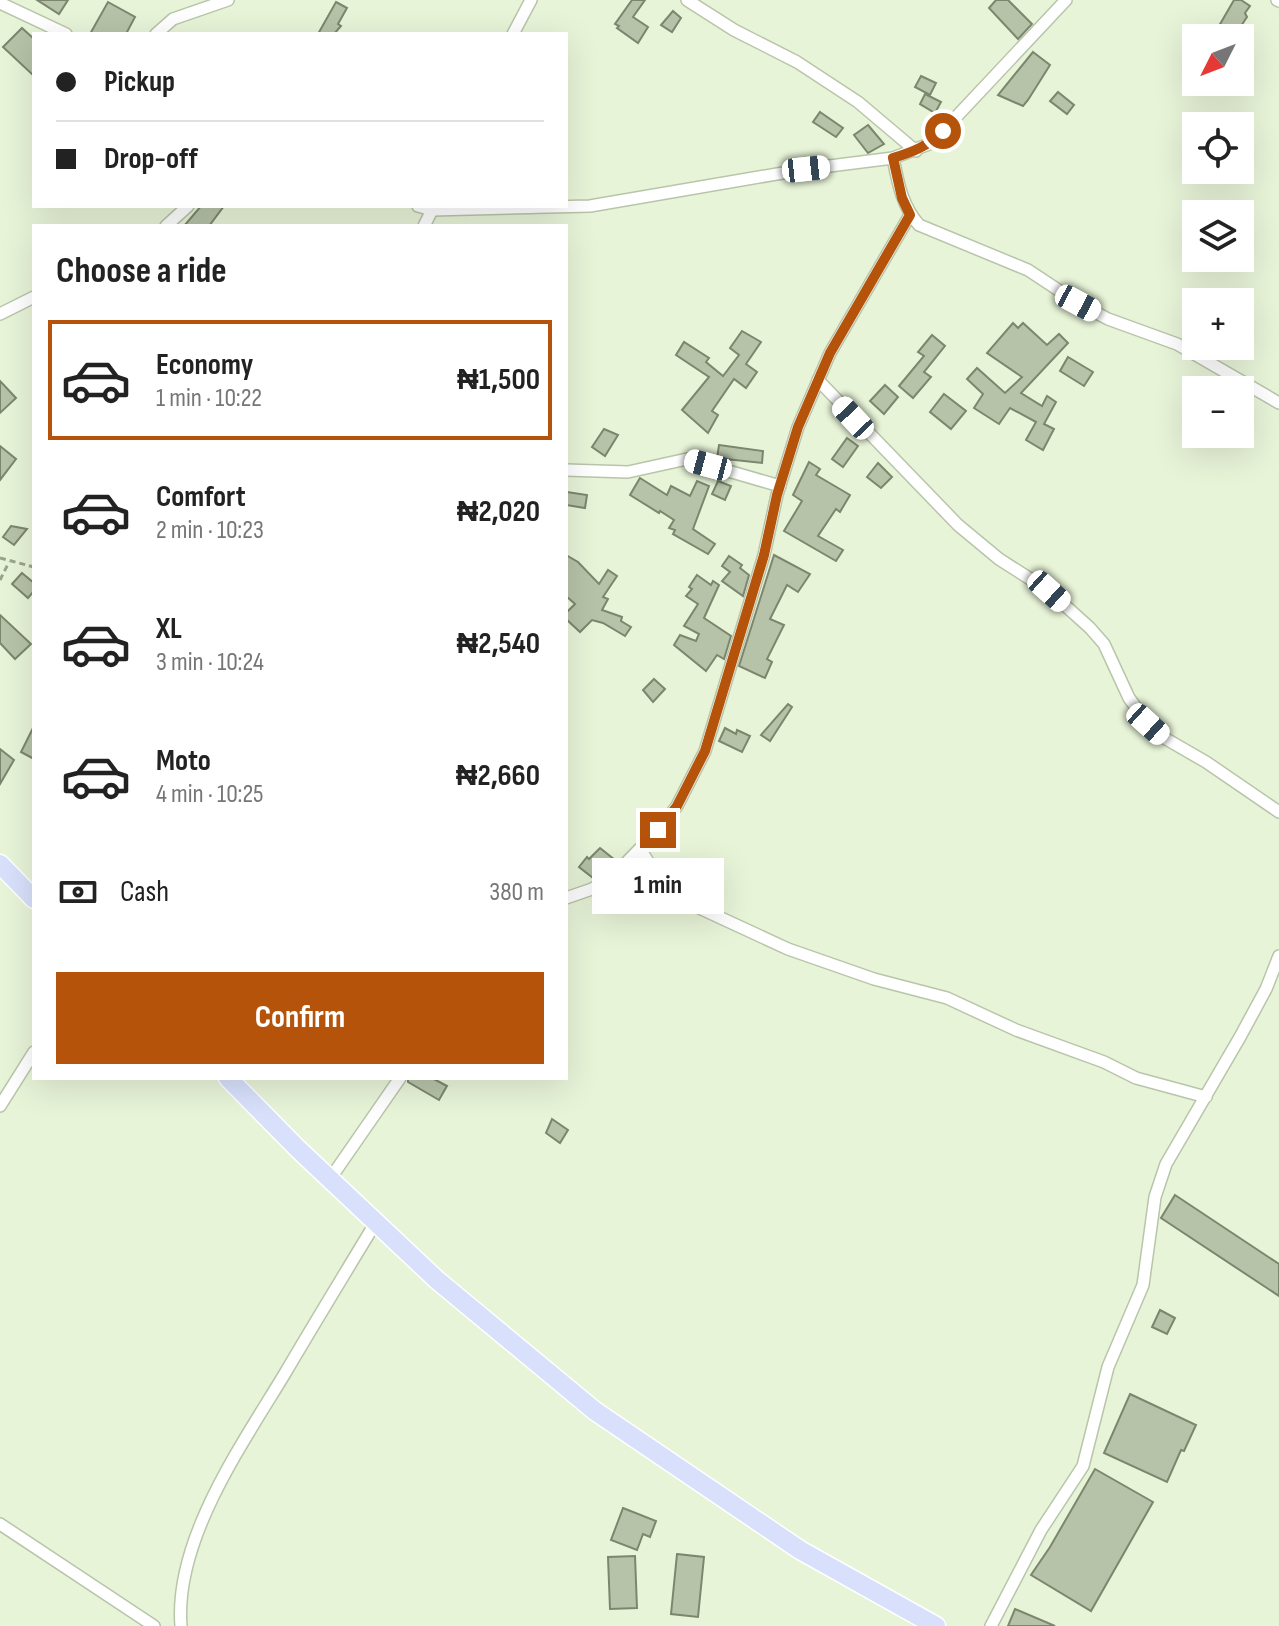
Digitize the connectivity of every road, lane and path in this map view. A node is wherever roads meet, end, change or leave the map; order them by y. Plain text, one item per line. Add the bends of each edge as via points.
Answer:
1 (228, 0) edge
2 (531, 0) edge
3 (687, 0) edge
4 (1066, 0) edge
5 (0, 3) edge
6 (62, 32) edge
7 (158, 32) edge
8 (514, 32) edge
9 (916, 151) junction
10 (893, 158) junction
11 (568, 206) edge
12 (186, 208) edge
13 (910, 215) junction
14 (168, 224) edge
15 (32, 298) edge
16 (0, 314) edge
17 (818, 380) junction
18 (1279, 403) edge
19 (568, 470) edge
20 (780, 486) junction
21 (0, 558) edge
22 (9, 560) junction
23 (32, 566) edge
24 (0, 580) edge
25 (1279, 812) edge
26 (640, 849) junction
27 (0, 864) edge
28 (32, 897) edge
29 (568, 897) edge
30 (1279, 956) edge
31 (32, 1055) edge
32 (230, 1080) edge
33 (399, 1080) edge
34 (1206, 1097) junction
35 (0, 1106) edge
36 (330, 1179) junction
37 (376, 1222) junction
38 (0, 1524) edge
39 (154, 1626) edge
40 (181, 1626) edge
41 (936, 1626) edge
42 (991, 1626) edge

1 - 7 street via 173,19
2 - 8 street
3 - 9 street via 858,102
4 - 9 street via 943,131
5 - 6 street
9 - 10 street
10 - 11 street
10 - 13 street
12 - 14 street
13 - 17 street
13 - 18 street via 931,232 1028,270 1108,319 1177,344
15 - 16 street
17 - 20 street
17 - 25 street via 958,525 1090,628 1148,724
19 - 20 street via 628,472 687,459
20 - 26 street via 705,751 677,806
21 - 22 path
22 - 23 path
22 - 24 path
26 - 29 street via 602,883
26 - 34 street via 659,879 682,900 788,949 947,998 1136,1078
27 - 28 main road
30 - 34 street
31 - 35 street
32 - 36 main road
33 - 36 street
34 - 42 street via 1166,1164 1155,1197 1143,1285 1108,1367 1083,1466 1041,1530
36 - 37 main road
37 - 40 street via 231,1463 191,1547 179,1600
37 - 41 main road via 437,1280 595,1411 800,1550
38 - 39 street

